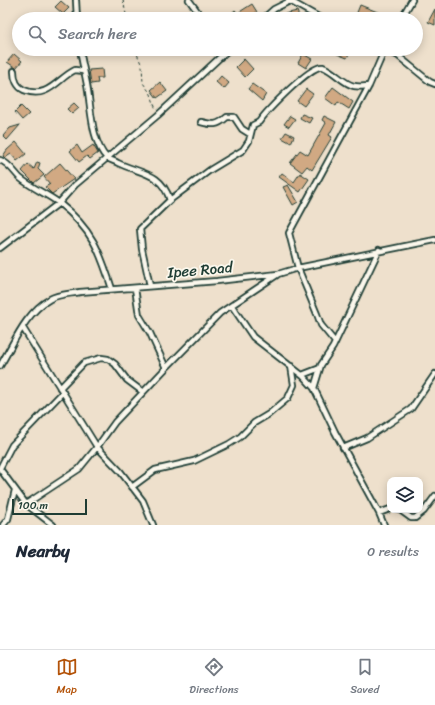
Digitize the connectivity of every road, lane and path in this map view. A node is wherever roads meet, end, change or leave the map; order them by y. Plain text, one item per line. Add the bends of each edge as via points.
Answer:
1 (76, 0) edge
2 (123, 0) edge
3 (189, 0) edge
4 (291, 0) edge
5 (412, 0) edge
6 (77, 12) edge
7 (126, 12) edge
8 (198, 12) edge
9 (271, 12) edge
10 (311, 12) edge
11 (405, 12) edge
12 (81, 56) edge
13 (138, 56) edge
14 (221, 56) edge
15 (382, 56) edge
16 (398, 56) edge
17 (14, 71) dead end
18 (83, 71) junction
19 (435, 84) edge
20 (369, 86) junction
21 (158, 115) junction
22 (201, 122) dead end
23 (250, 134) junction
24 (107, 158) junction
25 (0, 160) edge
26 (170, 200) junction
27 (59, 203) junction
28 (435, 240) edge
29 (0, 248) edge
30 (379, 250) junction
31 (298, 268) junction
32 (278, 274) junction
33 (150, 286) junction
34 (135, 288) junction
35 (112, 290) junction
36 (232, 306) junction
37 (23, 328) junction
38 (335, 342) junction
39 (0, 366) edge
40 (291, 366) junction
41 (166, 368) junction
42 (320, 368) junction
43 (435, 374) edge
44 (302, 375) junction
45 (60, 388) junction
46 (314, 388) junction
47 (63, 392) junction
48 (143, 392) junction
49 (98, 447) junction
50 (343, 448) junction
51 (0, 469) edge
52 (132, 487) junction
53 (15, 490) junction
54 (435, 496) edge
55 (26, 504) junction
56 (387, 510) edge
57 (423, 511) edge
58 (380, 513) junction
59 (404, 513) edge
60 (420, 513) edge
61 (3, 525) edge
62 (53, 525) edge
63 (153, 525) edge
64 (384, 525) edge

1 - 6 street
2 - 7 path
3 - 8 street
4 - 9 street
4 - 10 street
5 - 11 street
12 - 18 street
13 - 21 path via 142,66 143,83
14 - 21 street
15 - 20 street
16 - 19 street
17 - 18 street via 20,88 32,92 54,86 75,70
18 - 24 street via 91,122
20 - 23 street via 353,86 331,71 316,68 253,126
20 - 31 street via 289,231
21 - 24 street
22 - 23 street via 215,125 222,123 227,117 234,117 242,129
23 - 26 street via 243,150 210,170
24 - 26 street via 152,176 166,189
24 - 27 street via 74,185
25 - 27 street via 20,178
26 - 33 street via 140,230
27 - 29 street
27 - 35 street via 91,237 103,258
28 - 30 street, Ipee Road
30 - 31 street, Ipee Road
30 - 38 street via 370,274
31 - 32 street, Ipee Road
31 - 38 street via 321,325
32 - 33 street, Ipee Road
32 - 36 street
33 - 34 street, Ipee Road
34 - 35 street, Ipee Road
34 - 41 street via 138,314
35 - 37 street, Ipee Road via 80,292 50,299 34,311
36 - 40 street via 253,337
36 - 41 street via 220,313
37 - 39 street, Ipee Road
37 - 45 street
38 - 42 street
40 - 44 street
40 - 52 street via 294,385 288,398 254,423 240,437 194,460 155,470
41 - 48 street
42 - 44 street
42 - 46 street
43 - 50 street via 411,410 367,438
44 - 46 street
45 - 47 street
45 - 48 street via 84,363 101,358 115,364 127,380
46 - 50 street
47 - 49 street
47 - 51 street via 12,445
48 - 49 street via 115,422
49 - 52 street
49 - 55 street via 79,469
50 - 58 street
51 - 53 street
52 - 63 street via 143,502
53 - 55 street
53 - 61 street via 8,518
54 - 57 street
55 - 62 street
56 - 58 street
58 - 64 street
59 - 60 street via 411,518

